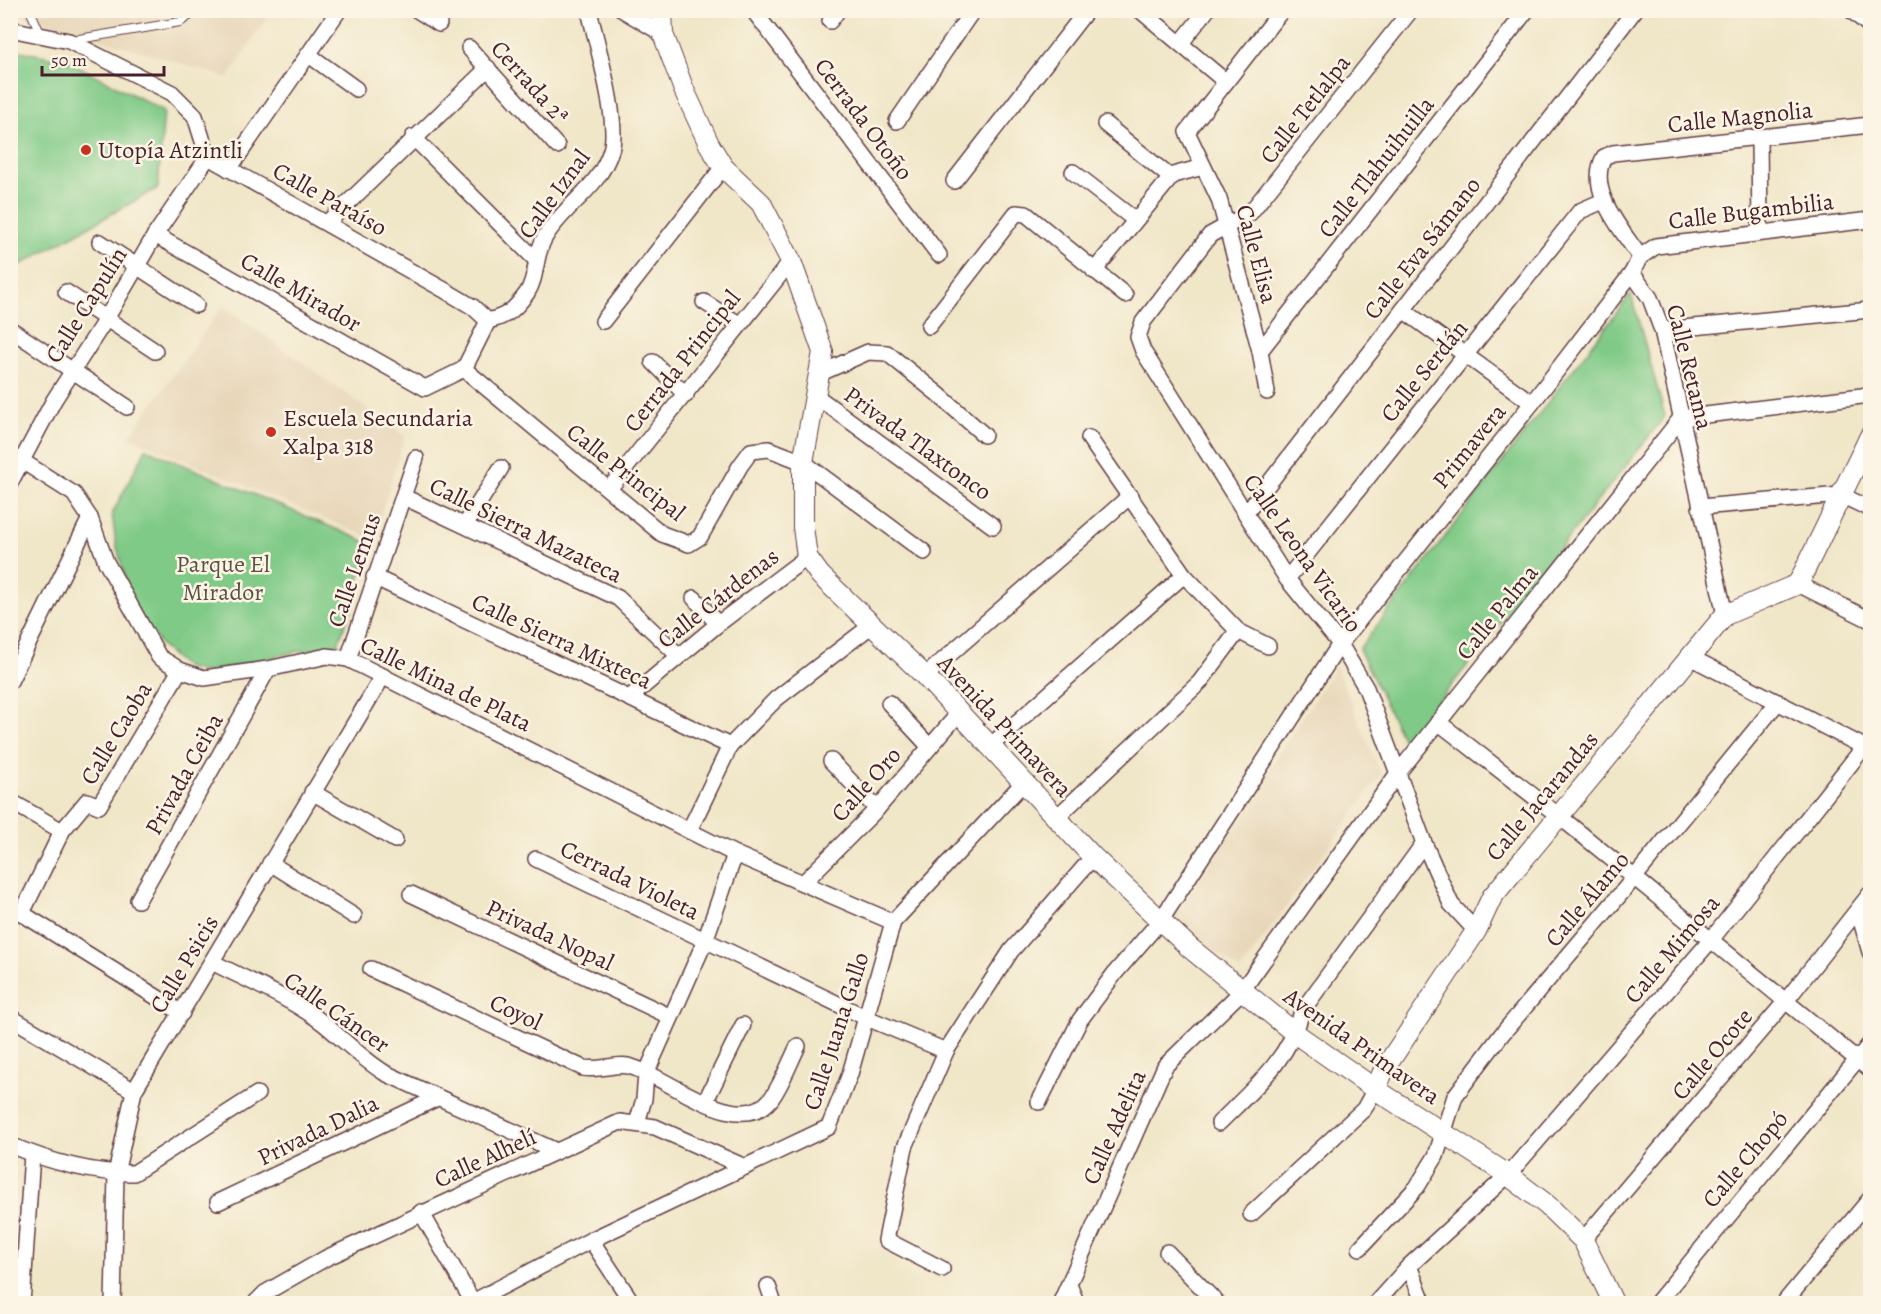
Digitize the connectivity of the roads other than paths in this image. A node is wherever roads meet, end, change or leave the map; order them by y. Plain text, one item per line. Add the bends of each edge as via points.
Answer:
1 (30, 10) edge
2 (198, 10) edge
3 (339, 10) edge
4 (417, 10) edge
5 (589, 10) edge
6 (623, 10) edge
7 (662, 10) edge
8 (753, 10) edge
9 (973, 10) edge
10 (1087, 10) edge
11 (1140, 10) edge
12 (1207, 10) edge
13 (1282, 10) edge
14 (1411, 10) edge
15 (1527, 10) edge
16 (1635, 10) edge
17 (1851, 10) edge
18 (438, 24) dead end
19 (1870, 26) edge
20 (10, 29) edge
21 (663, 34) junction
22 (40, 35) junction
23 (69, 41) junction
24 (1181, 43) junction
25 (469, 48) dead end
26 (309, 55) junction
27 (488, 68) junction
28 (1226, 81) junction
29 (356, 89) dead end
30 (897, 121) dead end
31 (1104, 124) dead end
32 (1870, 125) edge
33 (413, 137) junction
34 (1759, 138) junction
35 (556, 146) dead end
36 (208, 156) junction
37 (723, 166) junction
38 (1203, 167) junction
39 (229, 169) junction
40 (1073, 172) dead end
41 (1170, 177) junction
42 (954, 181) dead end
43 (1603, 201) junction
44 (1135, 220) junction
45 (1870, 220) edge
46 (328, 222) junction
47 (1226, 224) junction
48 (1760, 231) junction
49 (155, 235) junction
50 (100, 242) dead end
51 (939, 255) dead end
52 (1640, 257) junction
53 (535, 259) junction
54 (790, 261) junction
55 (136, 267) junction
56 (1094, 271) junction
57 (1632, 273) junction
58 (66, 292) dead end
59 (1125, 295) dead end
60 (704, 302) dead end
61 (196, 305) dead end
62 (1403, 310) junction
63 (1870, 310) edge
64 (106, 319) junction
65 (488, 321) junction
66 (603, 321) dead end
67 (739, 324) junction
68 (928, 326) dead end
69 (11, 330) edge
70 (1662, 330) junction
71 (155, 351) dead end
72 (1260, 351) junction
73 (1465, 356) junction
74 (653, 362) dead end
75 (464, 369) junction
76 (72, 370) junction
77 (821, 372) junction
78 (1267, 393) dead end
79 (686, 395) junction
80 (1870, 395) edge
81 (816, 396) junction
82 (1532, 402) junction
83 (127, 407) dead end
84 (1681, 418) junction
85 (984, 435) dead end
86 (1870, 436) edge
87 (1089, 438) dead end
88 (416, 458) dead end
89 (21, 461) junction
90 (803, 462) junction
91 (501, 468) dead end
92 (10, 483) edge
93 (609, 489) junction
94 (1841, 495) junction
95 (1130, 496) junction
96 (404, 497) junction
97 (1700, 507) junction
98 (1870, 509) edge
99 (1246, 513) junction
100 (90, 518) junction
101 (465, 525) junction
102 (993, 526) dead end
103 (79, 545) junction
104 (924, 552) dead end
105 (807, 557) junction
106 (106, 562) junction
107 (1184, 575) junction
108 (374, 577) junction
109 (1287, 579) junction
110 (1798, 584) junction
111 (694, 598) dead end
112 (1725, 615) junction
113 (1870, 620) edge
114 (718, 624) junction
115 (872, 626) junction
116 (1238, 631) junction
117 (1340, 644) junction
118 (1269, 646) dead end
119 (680, 656) junction
120 (1690, 657) junction
121 (348, 659) junction
122 (268, 669) junction
123 (180, 670) junction
124 (383, 676) junction
125 (924, 676) junction
126 (10, 681) edge
127 (629, 698) junction
128 (1778, 702) junction
129 (889, 703) dead end
130 (959, 713) junction
131 (1438, 722) junction
132 (730, 746) junction
133 (929, 746) junction
134 (989, 747) junction
135 (1867, 748) edge
136 (831, 761) dead end
137 (1398, 773) junction
138 (1023, 783) junction
139 (312, 792) junction
140 (10, 801) edge
141 (877, 809) junction
142 (1559, 816) junction
143 (1056, 818) junction
144 (62, 831) junction
145 (689, 831) junction
146 (395, 840) dead end
147 (1424, 843) junction
148 (735, 854) junction
149 (1093, 857) junction
150 (536, 859) dead end
151 (270, 863) junction
152 (1634, 878) junction
153 (804, 882) junction
154 (411, 894) dead end
155 (1870, 894) edge
156 (138, 900) dead end
157 (16, 910) edge
158 (1864, 912) edge
159 (354, 916) dead end
160 (1161, 920) junction
161 (893, 922) junction
162 (1476, 931) junction
163 (1710, 940) junction
164 (705, 941) junction
165 (1870, 952) edge
166 (212, 962) junction
167 (370, 969) dead end
168 (1241, 992) junction
169 (1785, 1002) junction
170 (182, 1013) junction
171 (10, 1017) edge
172 (671, 1017) junction
173 (867, 1018) junction
174 (743, 1026) dead end
175 (1296, 1034) junction
176 (1870, 1044) edge
177 (798, 1046) dead end
178 (946, 1051) junction
179 (1857, 1059) junction
180 (1870, 1070) edge
181 (646, 1074) junction
182 (1375, 1089) junction
183 (134, 1091) junction
184 (257, 1094) dead end
185 (437, 1098) junction
186 (705, 1102) junction
187 (1039, 1102) dead end
188 (637, 1123) junction
189 (1219, 1123) dead end
190 (1442, 1132) junction
191 (10, 1145) edge
192 (554, 1150) junction
193 (32, 1154) junction
194 (745, 1167) junction
195 (116, 1174) junction
196 (1508, 1175) junction
197 (1870, 1199) edge
198 (218, 1202) dead end
199 (421, 1212) junction
200 (1251, 1215) dead end
201 (591, 1240) junction
202 (1583, 1240) junction
203 (1360, 1248) dead end
204 (1167, 1252) dead end
205 (1409, 1266) junction
206 (942, 1269) dead end
207 (1069, 1285) junction
208 (768, 1286) dead end
209 (472, 1303) edge
210 (22, 1304) edge
211 (113, 1304) edge
212 (254, 1304) edge
213 (633, 1304) edge
214 (774, 1304) edge
215 (1060, 1304) edge
216 (1077, 1304) edge
217 (1218, 1304) edge
218 (1375, 1304) edge
219 (1424, 1304) edge
220 (1614, 1304) edge
221 (1656, 1304) edge
222 (1783, 1304) edge

1 - 22 lane
2 - 23 lane via 180,22
3 - 26 street
4 - 18 street
5 - 53 street, Calle Iznal via 609,105 612,150 590,188 545,236
6 - 21 street
7 - 21 street
8 - 51 street, Cerrada Otoño
9 - 30 street
10 - 42 street
11 - 24 street
12 - 24 street
13 - 28 street
14 - 47 street, Calle Tetlalpa via 1250,213
15 - 72 street, Calle Tlahuihuilla
16 - 62 street, Calle Eva Sámano
17 - 19 street
20 - 22 street
21 - 37 street via 684,90
22 - 23 street
23 - 36 street via 184,102 195,116
24 - 28 street
25 - 27 street, Cerrada 2ª
26 - 29 street
26 - 39 street
27 - 33 street
27 - 35 street, Cerrada 2ª
28 - 38 street, Calle Elisa via 1187,132
31 - 41 street
32 - 34 street, Calle Magnolia
33 - 46 street
33 - 53 street
34 - 43 street, Calle Magnolia via 1604,157 1599,165
34 - 48 street
36 - 39 street, Calle Paraíso
36 - 49 street, Calle Capulín
37 - 54 street via 761,203
37 - 66 street
38 - 41 street
38 - 47 street, Calle Elisa
39 - 46 street, Calle Paraíso
40 - 44 street
41 - 44 street
43 - 52 street
43 - 73 street, Calle Serdán via 1580,211
44 - 56 street
45 - 48 street, Calle Bugambilia
46 - 65 street, Calle Paraíso via 473,307
47 - 72 street, Calle Elisa
47 - 99 street, Calle Leona Vicario via 1210,235 1143,322 1138,337 1143,351
48 - 52 street, Calle Bugambilia via 1656,246
49 - 55 street, Calle Capulín
49 - 75 street, Calle Mirador via 425,388
50 - 55 street
52 - 57 street
53 - 65 street, Calle Iznal via 528,291 506,317
54 - 67 street, Cerrada Principal
54 - 77 street via 824,352
55 - 61 street
55 - 64 street, Calle Capulín
56 - 59 street
56 - 68 street via 1026,214 1016,213
57 - 70 street, Calle Retama via 1650,298
57 - 82 street, Primavera
58 - 64 street
60 - 67 street
62 - 73 street
62 - 99 street, Calle Eva Sámano
63 - 70 street
64 - 71 street
64 - 76 street, Calle Capulín
65 - 75 street
67 - 79 street, Cerrada Principal
69 - 76 street
70 - 84 street, Calle Retama
72 - 78 street, Calle Elisa
73 - 82 street
73 - 109 street, Calle Serdán
74 - 79 street
75 - 93 street, Calle Principal
76 - 83 street
76 - 89 street, Calle Capulín
77 - 81 street
77 - 85 street via 868,352 887,353
79 - 93 street, Cerrada Principal
80 - 84 street
81 - 90 street
81 - 102 street, Privada Tlaxtonco
82 - 117 street, Primavera
84 - 97 street, Calle Retama
84 - 131 street, Calle Palma
86 - 94 street
87 - 95 street
88 - 96 street, Calle Lemus
89 - 92 street, Calle Capulín
89 - 100 street, Calle Mina de Plata via 74,494
90 - 93 street, Calle Principal via 769,449 751,451 700,537 689,544 662,534
90 - 104 street
90 - 105 street
91 - 101 street
94 - 97 street
94 - 98 street
94 - 110 street
95 - 107 street
95 - 125 street
96 - 101 street, Calle Sierra Mazateca
96 - 108 street, Calle Lemus
97 - 112 street, Calle Retama
99 - 109 street, Calle Leona Vicario
100 - 103 street
100 - 106 street, Calle Mina de Plata
101 - 119 street, Calle Sierra Mazateca via 618,598
103 - 106 street
103 - 126 street
105 - 114 street, Calle Cárdenas
105 - 115 street, Avenida Primavera
106 - 123 street, Calle Mina de Plata via 159,657
107 - 116 street
107 - 134 street
108 - 121 street, Calle Lemus
108 - 127 street, Calle Sierra Mixteca
109 - 117 street, Calle Leona Vicario
110 - 112 street, Calle Jacarandas
110 - 113 street
111 - 114 street
112 - 120 street, Calle Jacarandas
114 - 119 street, Calle Cárdenas
115 - 125 street, Avenida Primavera
115 - 132 street via 776,699
116 - 118 street
116 - 143 street via 1200,682
117 - 137 street, Calle Leona Vicario via 1366,688
117 - 160 street, Primavera
119 - 127 street, Calle Cárdenas
120 - 128 street
120 - 142 street, Calle Jacarandas
121 - 122 street, Calle Mina de Plata via 327,656
121 - 124 street, Calle Mina de Plata
122 - 123 street, Calle Mina de Plata via 204,678
122 - 156 street, Privada Ceiba
123 - 144 street, Calle Caoba via 99,806 87,801
124 - 139 street, Calle Psicis
124 - 145 street, Calle Mina de Plata
125 - 130 street, Avenida Primavera
127 - 132 street, Calle Sierra Mixteca
128 - 135 street
128 - 152 street, Calle Álamo
129 - 133 street
130 - 133 street, Calle Oro
130 - 134 street, Avenida Primavera
131 - 137 street, Calle Palma
131 - 142 street
132 - 145 street
133 - 141 street, Calle Oro
134 - 138 street, Avenida Primavera
135 - 163 street, Calle Mimosa
136 - 141 street
137 - 147 street, Calle Leona Vicario
137 - 168 street, Calle Palma
138 - 143 street, Avenida Primavera
138 - 161 street, Calle Juana Gallo
139 - 146 street
139 - 151 street, Calle Psicis
140 - 144 street
141 - 153 street, Calle Oro
142 - 152 street
142 - 162 street, Calle Jacarandas via 1492,897
143 - 149 street, Avenida Primavera
144 - 157 street
145 - 148 street, Calle Mina de Plata
147 - 162 street, Calle Leona Vicario via 1451,904
147 - 175 street via 1302,1011
148 - 153 street, Calle Mina de Plata
148 - 164 street
149 - 160 street, Avenida Primavera
149 - 178 street via 1011,951
150 - 164 street, Cerrada Violeta
151 - 159 street
151 - 166 street, Calle Psicis
152 - 163 street
152 - 190 street, Calle Álamo via 1502,1034 1455,1096
153 - 161 street, Calle Mina de Plata
154 - 172 street, Privada Nopal
155 - 158 street, Calle Ocote
157 - 170 street
158 - 165 street
158 - 169 street, Calle Ocote
160 - 168 street, Avenida Primavera
160 - 187 street, Primavera via 1080,1020
161 - 173 street, Calle Juana Gallo
162 - 182 street, Calle Jacarandas via 1384,1068
163 - 169 street
163 - 196 street, Calle Mimosa
164 - 172 street
164 - 173 street, Cerrada Violeta
166 - 170 street, Calle Psicis
166 - 185 street, Calle Cáncer via 288,1001 322,1023 359,1057
167 - 181 street, Coyol via 582,1068 598,1071 627,1065
168 - 175 street, Avenida Primavera
168 - 207 street, Calle Adelita via 1165,1066
169 - 179 street
169 - 202 street, Calle Ocote
170 - 183 street, Calle Psicis
171 - 183 street
172 - 181 street
173 - 178 street, Cerrada Violeta
173 - 194 street, Calle Juana Gallo via 829,1127
174 - 186 street
175 - 182 street, Avenida Primavera
175 - 189 street via 1279,1061
176 - 179 street, Calle Chopó
177 - 186 street via 771,1099 757,1111 740,1114
178 - 206 street via 905,1147 886,1240
179 - 180 street
179 - 221 street, Calle Chopó
181 - 186 street
181 - 188 street
182 - 190 street, Avenida Primavera
182 - 200 street via 1365,1109
183 - 195 street, Calle Psicis
184 - 195 street via 134,1173
185 - 192 street, Calle Cáncer
185 - 198 street, Privada Dalia
188 - 192 street, Calle Alhelí via 620,1122
188 - 194 street, Calle Alhelí via 655,1126
190 - 196 street, Avenida Primavera
190 - 203 street, Calle Álamo via 1436,1156 1417,1187
191 - 193 street
192 - 199 street, Calle Alhelí
193 - 195 street
193 - 210 street
194 - 201 street, Calle Juana Gallo
195 - 211 street, Calle Psicis
196 - 202 street, Avenida Primavera
196 - 205 street, Calle Mimosa
197 - 222 street
199 - 209 street
199 - 212 street, Calle Alhelí via 327,1258 265,1293
201 - 209 street, Calle Juana Gallo
201 - 213 street
202 - 220 street, Avenida Primavera
204 - 217 street
205 - 218 street, Calle Mimosa
205 - 219 street
207 - 215 street, Calle Adelita
207 - 216 street
208 - 214 street

